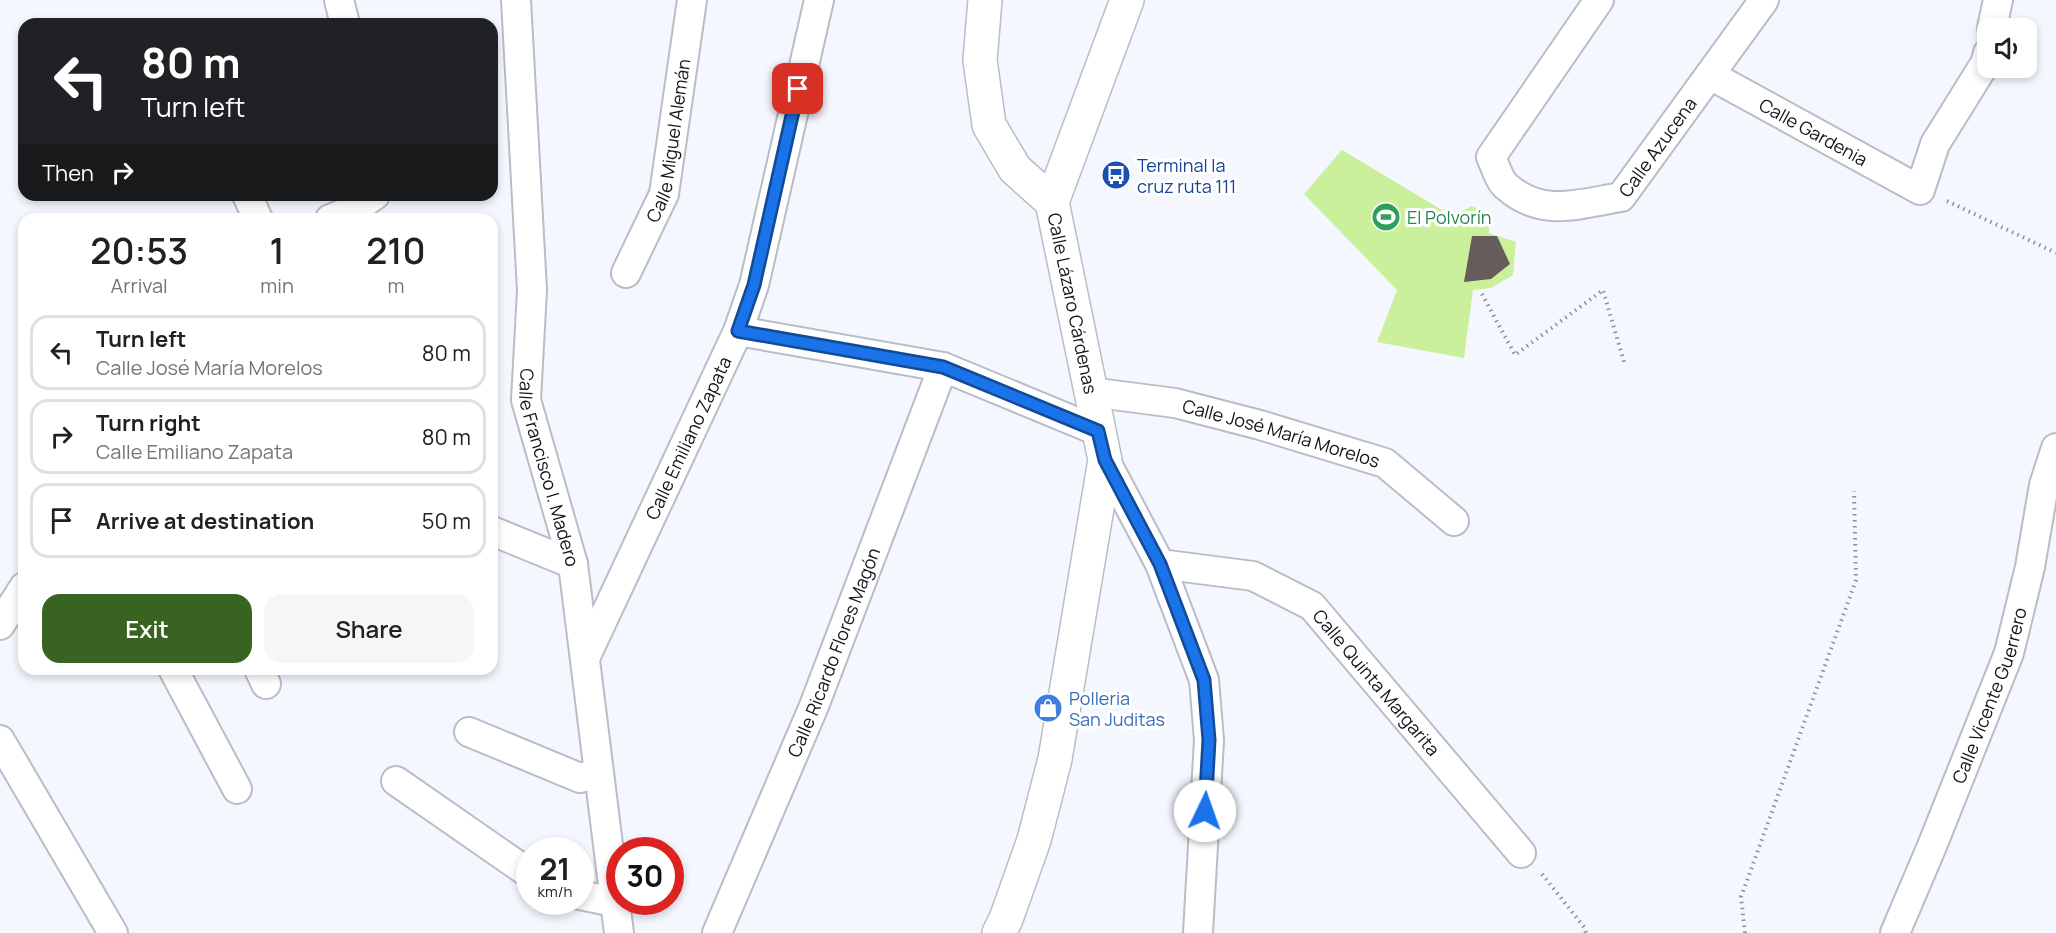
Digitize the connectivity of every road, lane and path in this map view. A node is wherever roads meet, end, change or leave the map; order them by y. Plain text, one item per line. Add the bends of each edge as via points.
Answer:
1 (339, 0) edge
2 (516, 0) edge
3 (692, 0) edge
4 (819, 0) edge
5 (986, 0) edge
6 (1127, 0) edge
7 (1599, 0) edge
8 (1764, 0) edge
9 (1998, 0) edge
10 (344, 18) edge
11 (1994, 18) edge
12 (1710, 75) junction
13 (1977, 76) edge
14 (1932, 195) junction
15 (366, 201) edge
16 (1052, 202) junction
17 (345, 213) edge
18 (2056, 253) edge
19 (626, 273) dead end
20 (1482, 294) dead end
21 (738, 331) junction
22 (1624, 362) dead end
23 (943, 367) junction
24 (1090, 392) junction
25 (1102, 445) junction
26 (2056, 448) edge
27 (1854, 491) dead end
28 (1454, 521) dead end
29 (498, 533) edge
30 (573, 564) junction
31 (1160, 564) junction
32 (18, 596) edge
33 (0, 625) edge
34 (585, 658) junction
35 (176, 675) edge
36 (469, 732) dead end
37 (0, 740) edge
38 (598, 773) junction
39 (396, 781) dead end
40 (237, 789) dead end
41 (606, 838) edge
42 (1521, 853) dead end
43 (516, 864) edge
44 (1541, 873) dead end
45 (616, 915) edge
46 (113, 933) edge
47 (619, 933) edge
48 (717, 933) edge
49 (999, 933) edge
50 (1198, 933) edge
51 (1586, 933) edge
52 (1744, 933) edge
53 (1895, 933) edge

1 - 10 street
2 - 30 street, Calle Francisco I. Madero via 532,290 526,400
3 - 19 street, Calle Miguel Alemán via 664,194
4 - 21 street, Calle Emiliano Zapata via 754,285
5 - 16 street, Calle Lázaro Cárdenas via 980,60 989,125 1015,169
6 - 16 street
7 - 12 street, Calle Azucena via 1491,157 1504,185 1536,205 1568,206 1621,197
8 - 12 street, Calle Azucena
9 - 11 street
12 - 14 street, Calle Gardenia
13 - 14 street via 1935,144
14 - 18 path
15 - 17 street
16 - 24 street, Calle Lázaro Cárdenas
20 - 22 path via 1515,355 1603,290
21 - 23 street
21 - 34 street, Calle Emiliano Zapata
23 - 25 street
23 - 48 street, Calle Ricardo Flores Magón via 814,706
24 - 25 street, Calle Lázaro Cárdenas
24 - 28 street, Calle José María Morelos via 1175,403 1385,463
25 - 31 street, Calle Lázaro Cárdenas
25 - 49 street via 1055,759 1034,840
26 - 53 street, Calle Vicente Guerrero via 2044,485 2030,567 2009,653
27 - 52 path via 1856,579 1740,897
29 - 30 street
30 - 34 street, Calle Francisco I. Madero
31 - 42 street, Calle Quinta Margarita via 1253,576 1312,606
31 - 50 street, Calle Lázaro Cárdenas via 1204,680 1209,740
32 - 33 street
34 - 38 street, Calle Francisco I. Madero
35 - 40 street
36 - 38 street via 580,778
37 - 46 street
38 - 41 street, Calle Francisco I. Madero
39 - 43 street
44 - 51 path
45 - 47 street, Calle Francisco I. Madero

